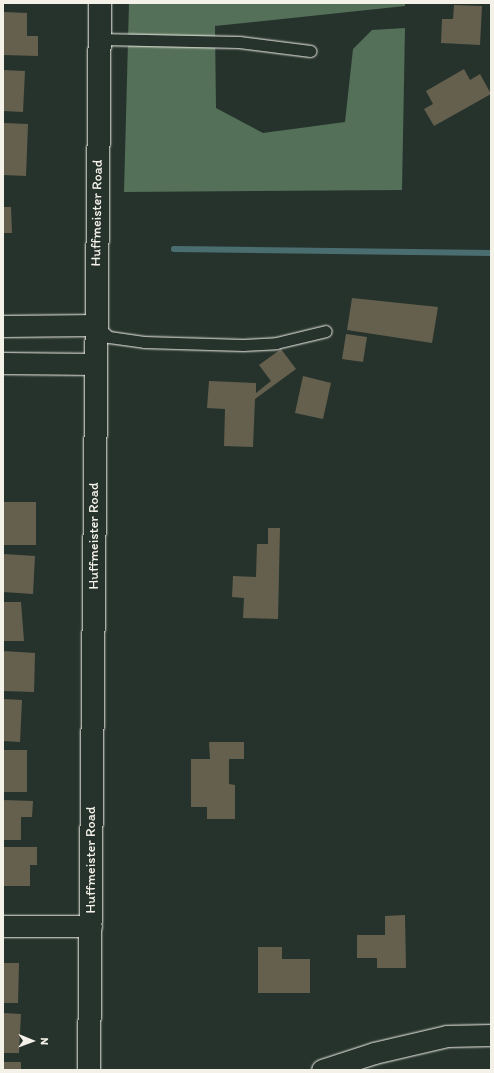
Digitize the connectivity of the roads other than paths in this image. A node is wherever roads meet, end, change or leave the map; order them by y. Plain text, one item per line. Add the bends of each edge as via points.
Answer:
1 (100, 3) edge
2 (100, 39) junction
3 (310, 51) dead end
4 (95, 325) junction
5 (3, 326) edge
6 (326, 332) dead end
7 (3, 363) edge
8 (95, 364) junction
9 (3, 926) edge
10 (91, 926) junction
11 (491, 1035) edge
12 (89, 1070) edge
13 (322, 1070) edge

1 - 2 street, Huffmeister Road
2 - 3 lane via 239,42
2 - 4 street, Huffmeister Road
4 - 5 street
4 - 6 lane via 109,337 144,342 235,345 276,343
4 - 8 street, Huffmeister Road
7 - 8 street
8 - 10 street, Huffmeister Road
9 - 10 street
10 - 12 street, Huffmeister Road
11 - 13 street via 447,1036 374,1053

